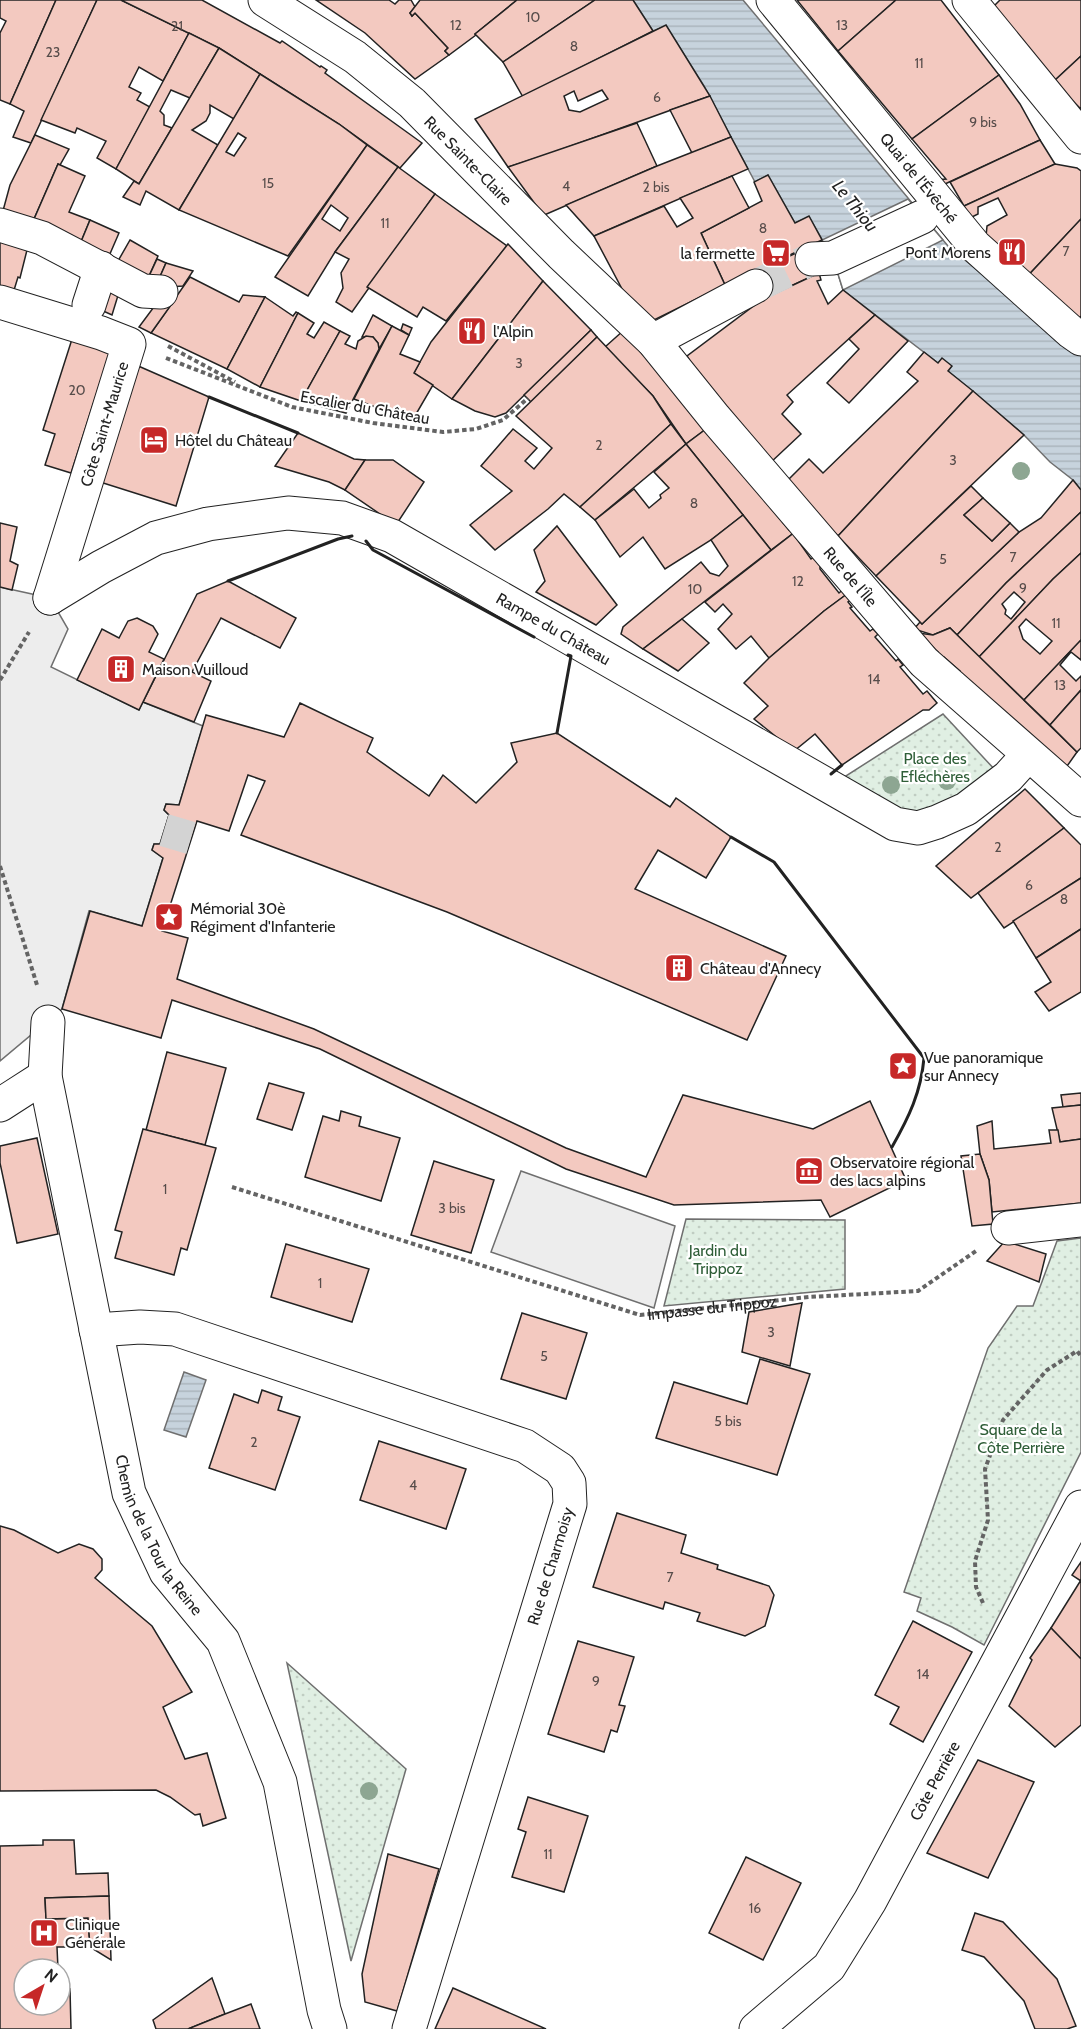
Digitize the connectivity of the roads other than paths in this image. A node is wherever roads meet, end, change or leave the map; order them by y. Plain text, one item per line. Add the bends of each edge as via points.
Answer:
1 (265, 0) edge
2 (773, 0) edge
3 (969, 0) edge
4 (1081, 136) edge
5 (922, 217) dead end
6 (0, 225) edge
7 (823, 259) tunnel mouth
8 (101, 268) junction
9 (756, 286) tunnel mouth
10 (161, 292) dead end
11 (0, 303) edge
12 (89, 305) dead end
13 (1081, 339) edge
14 (653, 341) junction
15 (50, 598) joint
16 (1029, 755) junction
17 (1076, 796) edge
18 (48, 1022) road end
19 (45, 1076) junction
20 (0, 1105) edge
21 (1081, 1220) edge
22 (1008, 1228) road end
23 (96, 1330) junction
24 (1081, 1507) edge
25 (330, 2029) edge
26 (410, 2029) edge
27 (756, 2029) edge

1 - 14 street, Rue Sainte-Claire via 355,57 412,103
2 - 13 street, Quai de l'Évêché via 975,246
3 - 4 street
5 - 7 street
6 - 8 street via 42,238
8 - 10 street via 143,291
8 - 12 street
9 - 14 street
11 - 15 street, Côte Saint-Maurice via 129,344
14 - 16 street, Rue de l'Île via 924,663
15 - 16 street, Rampe du Château via 156,538 208,524 288,513 342,518 392,536 895,824 918,828 966,809 1008,777
16 - 17 street, Rue de l'Île
18 - 19 street, Chemin de la Tour la Reine
19 - 20 street
19 - 23 street, Chemin de la Tour la Reine
21 - 22 street
23 - 25 street, Chemin de la Tour la Reine via 129,1493 166,1572 223,1641 280,1782
23 - 26 street, Rue de Charmoisy via 175,1329 525,1446 560,1469 569,1483 570,1503
24 - 27 street, Côte Perrière via 870,1901 829,1967

